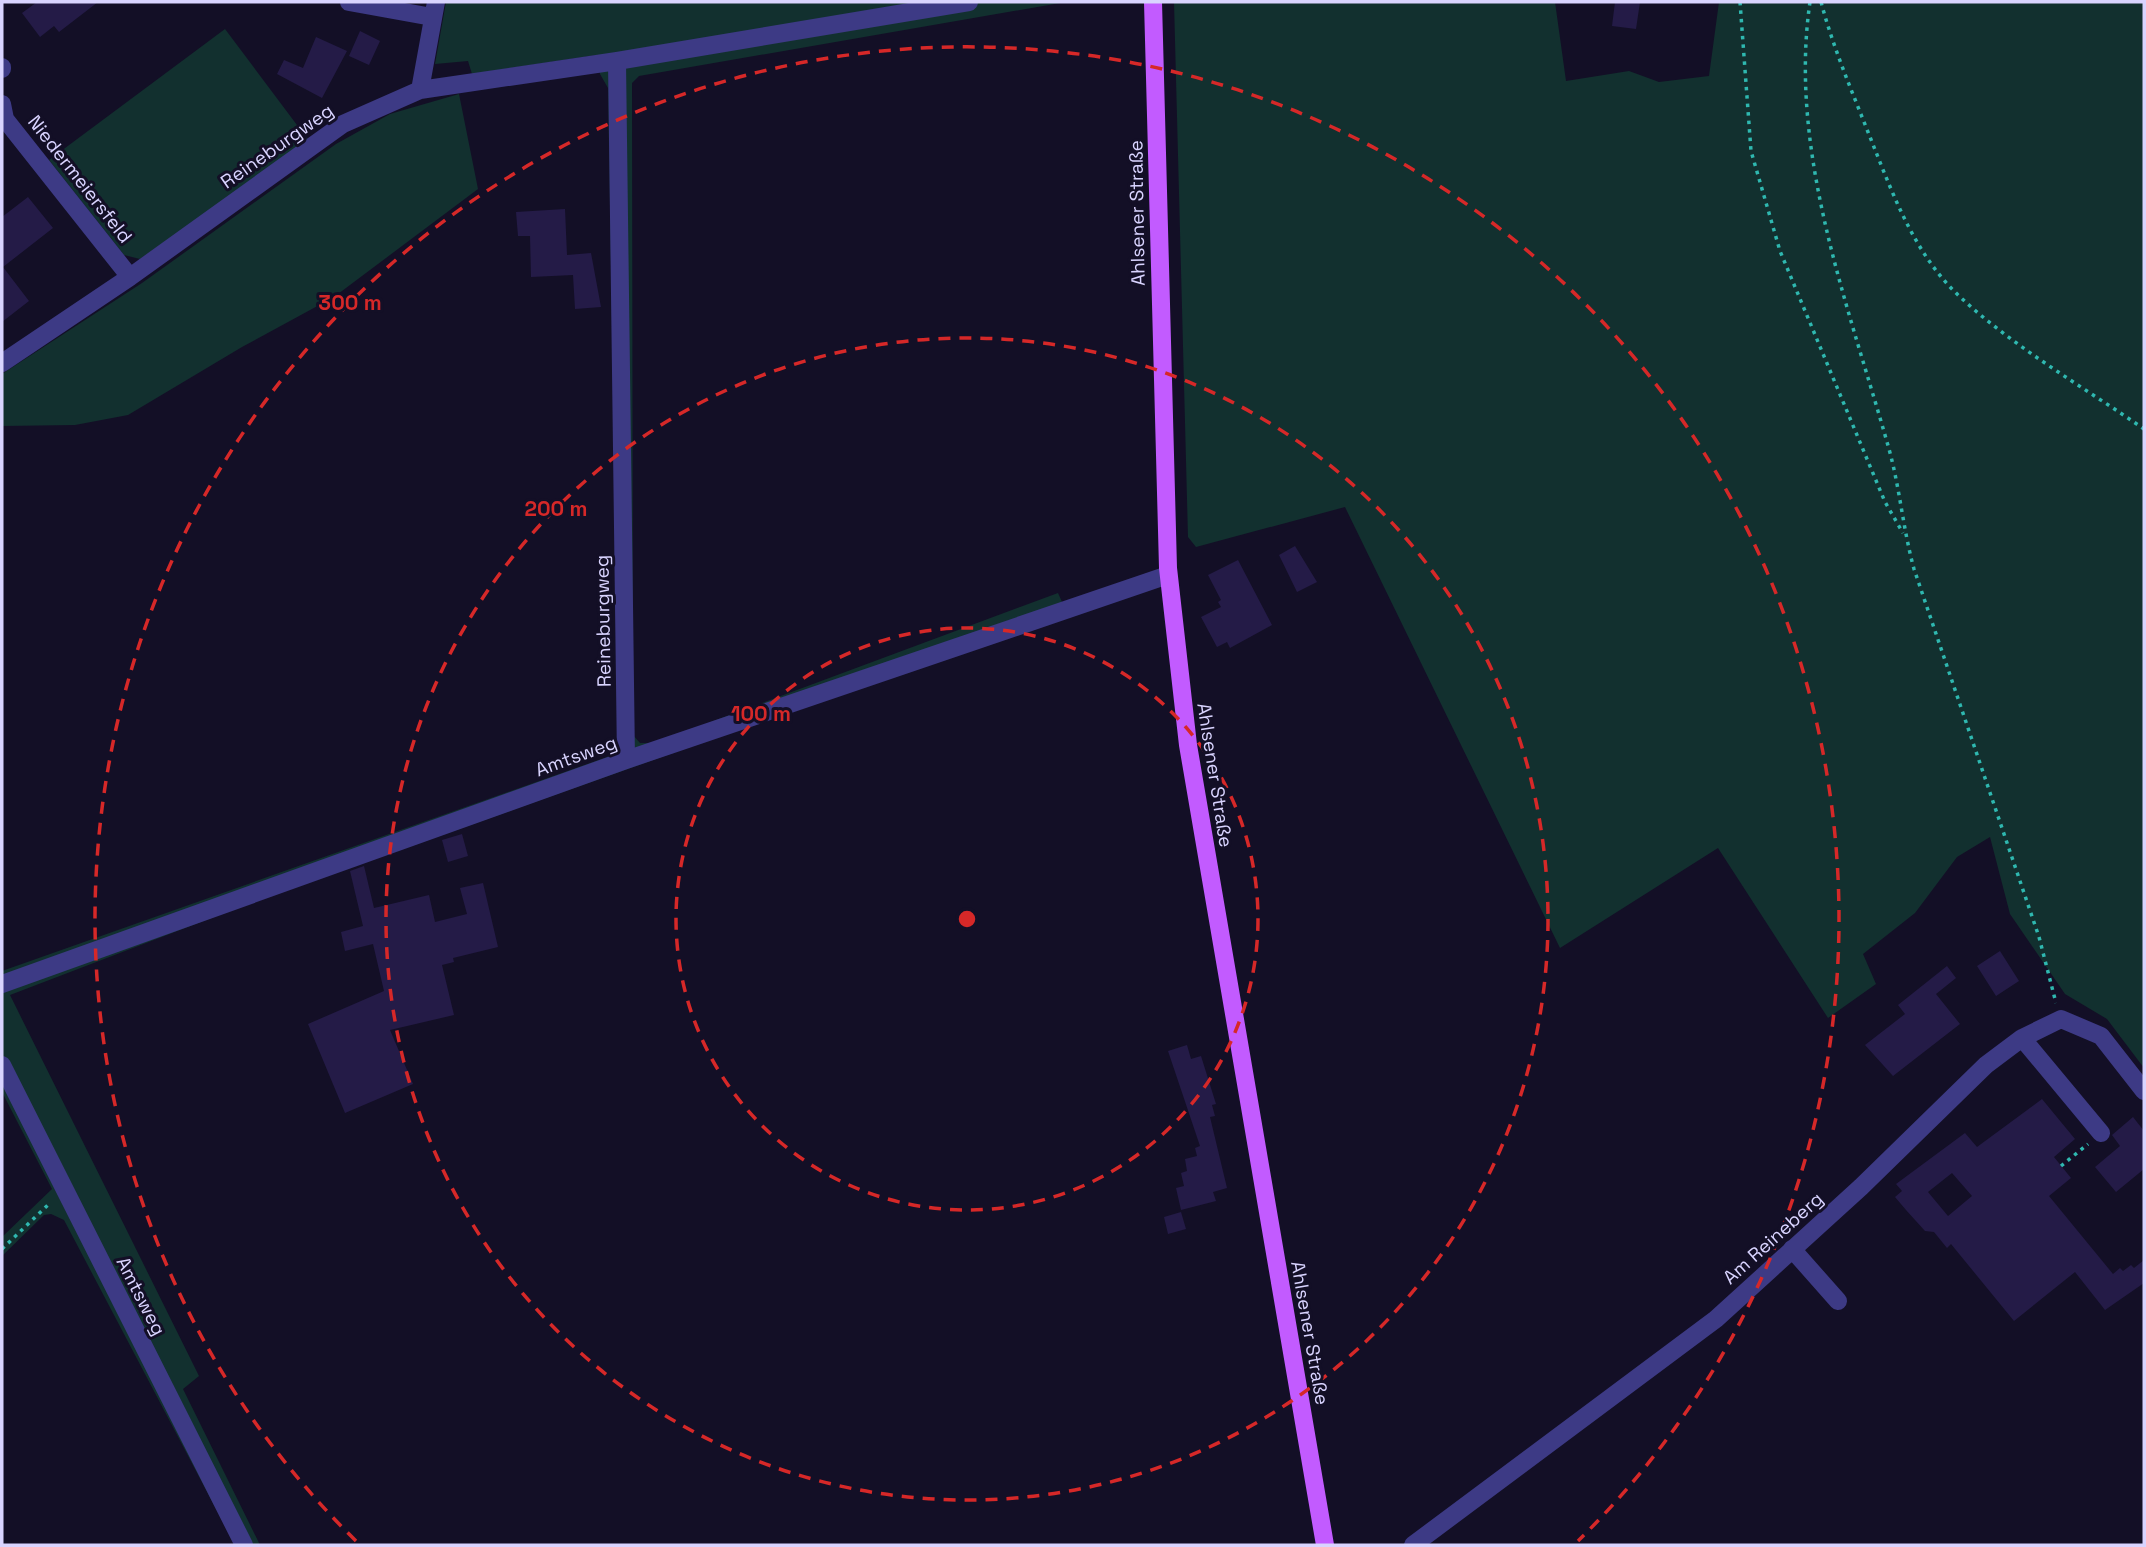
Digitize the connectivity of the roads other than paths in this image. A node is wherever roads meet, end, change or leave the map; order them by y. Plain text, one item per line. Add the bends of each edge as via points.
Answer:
1 (349, 2) edge
2 (968, 2) edge
3 (1153, 2) edge
4 (434, 10) edge
5 (617, 61) junction
6 (421, 90) junction
7 (2, 104) edge
8 (130, 277) junction
9 (2, 363) edge
10 (1168, 575) junction
11 (626, 760) junction
12 (2, 984) edge
13 (2022, 1038) junction
14 (2, 1065) edge
15 (2144, 1091) edge
16 (2101, 1133) road end
17 (1792, 1249) junction
18 (1838, 1301) dead end
19 (244, 1545) edge
20 (1325, 1545) edge
21 (1413, 1545) edge

1 - 4 street
2 - 5 street, Reineburgweg
3 - 10 main road, Ahlsener Straße
4 - 6 street
5 - 6 street, Reineburgweg
5 - 11 street, Reineburgweg
6 - 8 street, Reineburgweg via 343,124
7 - 8 street, Niedermeiersfeld via 5,119
8 - 9 street, Reineburgweg
10 - 11 street, Amtsweg
10 - 20 main road, Ahlsener Straße via 1188,745
11 - 12 street, Amtsweg
13 - 15 street, Am Reineberg via 2061,1019 2101,1036
13 - 16 street
13 - 17 street, Am Reineberg via 1986,1065
14 - 19 street, Amtsweg
17 - 18 street
17 - 21 street, Am Reineberg via 1716,1319

